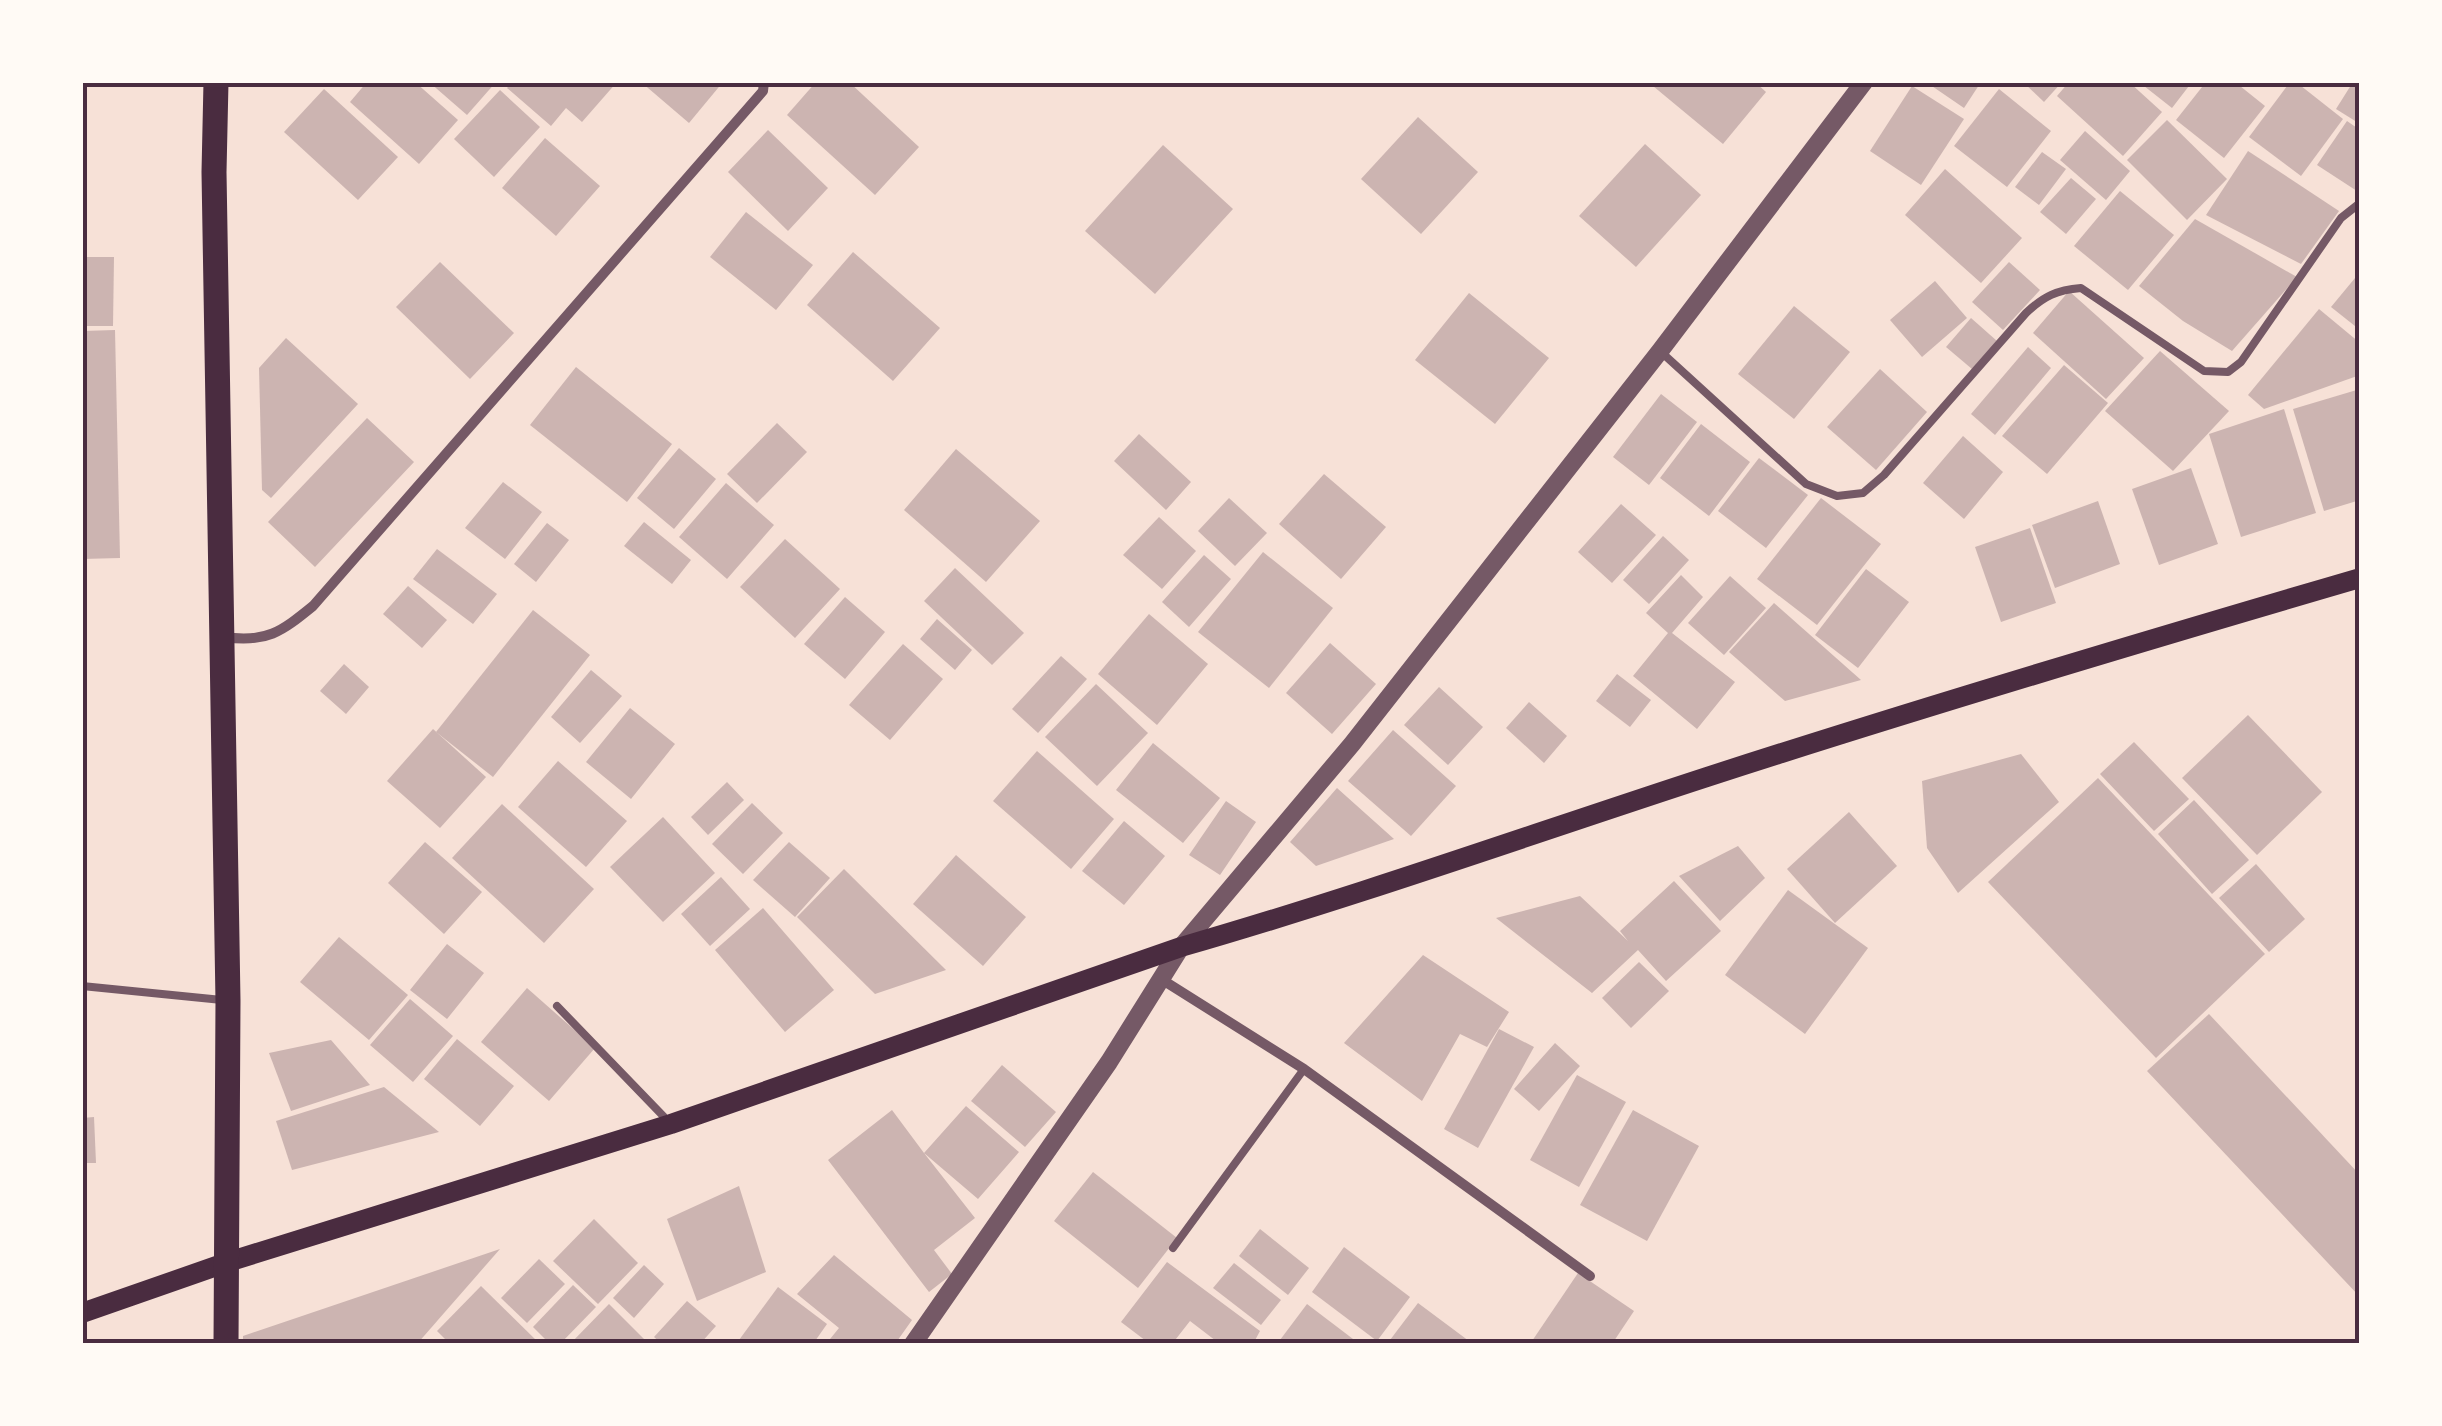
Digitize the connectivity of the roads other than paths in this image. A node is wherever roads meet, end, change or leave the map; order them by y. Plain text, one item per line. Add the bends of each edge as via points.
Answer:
1 (216, 82) edge
2 (764, 82) edge
3 (1864, 82) edge
4 (2360, 203) edge
5 (1660, 352) junction
6 (2360, 578) edge
7 (224, 638) junction
8 (1180, 947) junction
9 (1161, 979) junction
10 (82, 986) edge
11 (228, 1001) junction
12 (557, 1006) dead end
13 (1304, 1069) junction
14 (671, 1124) junction
15 (1173, 1248) dead end
16 (228, 1262) junction
17 (1590, 1276) dead end
18 (82, 1312) edge
19 (226, 1344) edge
20 (912, 1344) edge

1 - 7 main road
2 - 7 street via 763,91 313,606 280,632
3 - 5 street
4 - 5 lane via 2341,218 2228,372 2204,371 2081,288 2059,290 2026,313 1863,492 1837,496 1806,484
5 - 8 street via 1352,744
6 - 8 main road via 1956,696
7 - 11 main road
8 - 9 street
8 - 14 main road
9 - 13 street
9 - 20 street
10 - 11 lane
11 - 16 main road
12 - 14 lane
13 - 15 lane
13 - 17 street
14 - 16 main road
16 - 18 main road
16 - 19 main road

